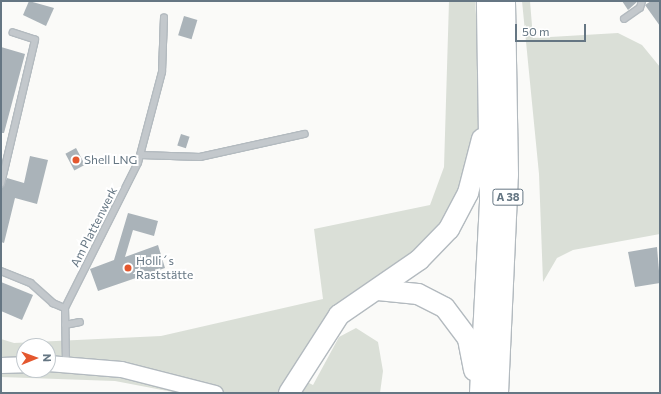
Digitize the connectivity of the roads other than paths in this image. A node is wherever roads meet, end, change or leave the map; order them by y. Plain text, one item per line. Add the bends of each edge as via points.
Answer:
1 (488, 1) edge
2 (505, 1) edge
3 (642, 1) edge
4 (164, 18) dead end
5 (624, 19) dead end
6 (13, 33) dead end
7 (491, 116) junction
8 (305, 134) dead end
9 (141, 155) junction
10 (1, 184) edge
11 (1, 271) edge
12 (378, 290) junction
13 (65, 308) junction
14 (80, 322) dead end
15 (65, 325) junction
16 (16, 364) edge
17 (56, 364) edge
18 (66, 364) junction
19 (1, 365) edge
20 (297, 388) edge
21 (215, 393) edge
22 (480, 393) edge
23 (498, 393) edge

1 - 7 highway, A 38
2 - 23 highway, A 38 via 508,175
3 - 5 lane via 640,8
4 - 9 lane, Am Plattenwerk via 162,72
6 - 10 lane via 35,40
7 - 12 highway via 473,180 456,217 430,250
7 - 22 highway, A 38 via 488,284
8 - 9 lane via 200,157
9 - 13 lane, Am Plattenwerk
11 - 13 lane via 31,283 53,302
12 - 20 highway via 359,299 339,315
12 - 22 highway via 418,294 452,314 468,339
13 - 15 lane, Am Plattenwerk
14 - 15 lane
15 - 18 lane, Am Plattenwerk
16 - 19 main road
17 - 18 main road
18 - 21 main road via 128,370

